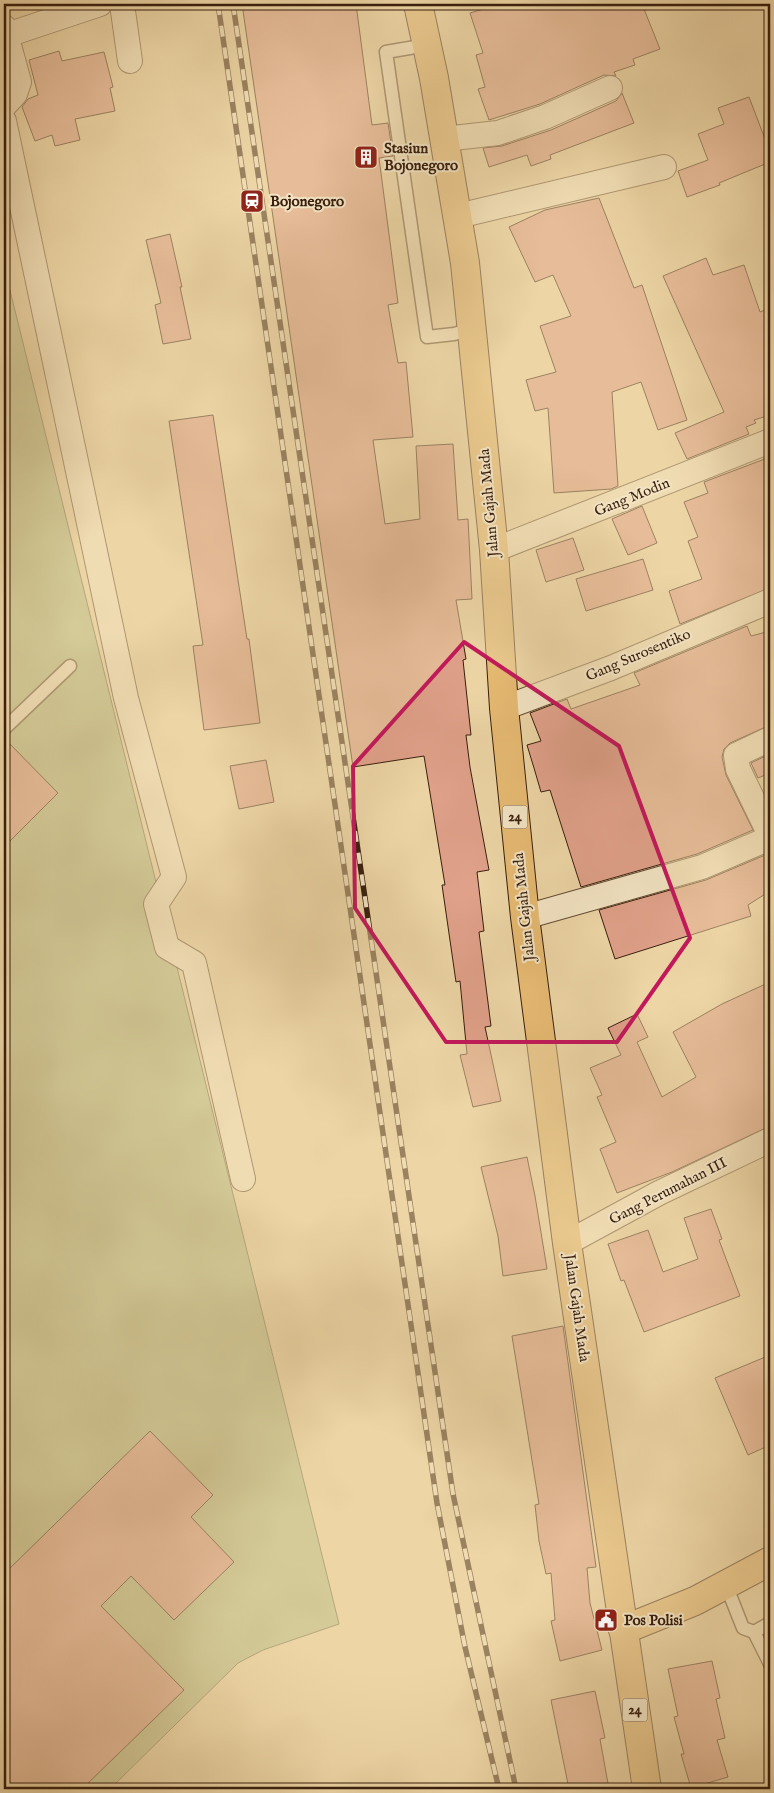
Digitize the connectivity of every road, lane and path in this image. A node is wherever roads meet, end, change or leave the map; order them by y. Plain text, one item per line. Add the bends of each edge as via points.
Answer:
1 (100, 4) edge
2 (122, 4) edge
3 (418, 4) edge
4 (5, 31) edge
5 (427, 45) junction
6 (130, 61) dead end
7 (610, 88) dead end
8 (4, 106) edge
9 (4, 120) edge
10 (444, 139) junction
11 (664, 167) dead end
12 (458, 216) junction
13 (472, 329) junction
14 (770, 441) edge
15 (494, 550) junction
16 (770, 601) edge
17 (70, 666) dead end
18 (504, 708) junction
19 (4, 729) edge
20 (770, 739) edge
21 (770, 834) edge
22 (770, 838) edge
23 (525, 917) junction
24 (770, 1140) edge
25 (243, 1179) dead end
26 (567, 1243) junction
27 (770, 1561) edge
28 (726, 1585) junction
29 (770, 1623) edge
30 (623, 1630) junction
31 (754, 1632) junction
32 (770, 1664) edge
33 (648, 1789) edge

1 - 4 street
2 - 6 street
3 - 5 main road, Jalan Gajah Mada / 24
4 - 8 street via 18,82 15,94
5 - 10 main road, Jalan Gajah Mada / 24
5 - 13 lane via 386,52 427,337
7 - 10 street via 545,117 498,133
9 - 25 street via 126,698 174,877 156,902 160,921 167,946 194,963
10 - 12 main road, Jalan Gajah Mada / 24
11 - 12 street
12 - 13 main road, Jalan Gajah Mada / 24
13 - 15 main road, Jalan Gajah Mada / 24
14 - 15 street, Gang Modin
15 - 18 main road, Jalan Gajah Mada / 24
16 - 18 street, Gang Surosentiko via 611,668
17 - 19 lane
18 - 23 main road, Jalan Gajah Mada / 24
20 - 21 street via 736,755 738,769
22 - 23 street via 702,867
23 - 26 main road, Jalan Gajah Mada / 24
24 - 26 street, Gang Perumahan III via 659,1193
26 - 30 main road, Jalan Gajah Mada / 24
27 - 28 main road
28 - 30 main road
28 - 31 lane via 743,1628
29 - 31 lane
30 - 33 main road, 24
31 - 32 lane

